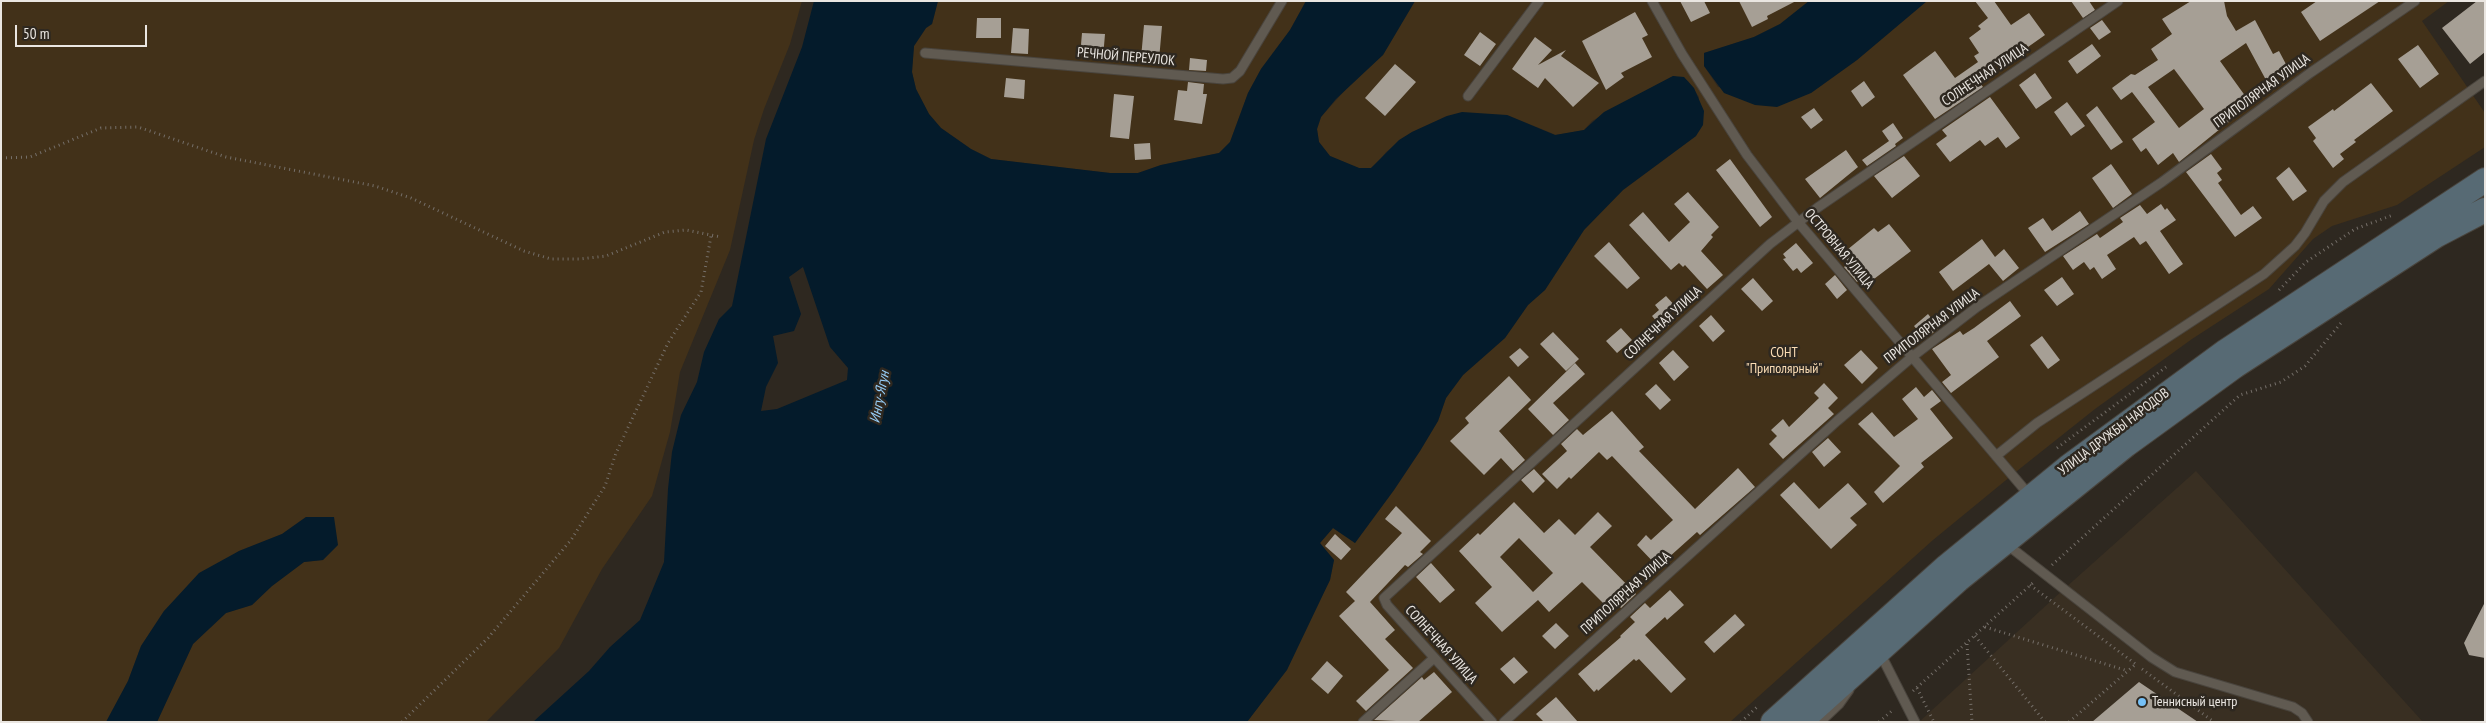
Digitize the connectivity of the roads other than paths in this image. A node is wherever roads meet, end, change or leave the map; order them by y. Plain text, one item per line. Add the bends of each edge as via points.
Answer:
1 (1282, 1) edge
2 (1539, 1) edge
3 (1652, 1) edge
4 (2118, 1) edge
5 (2415, 1) edge
6 (925, 53) dead end
7 (2485, 81) edge
8 (1468, 96) dead end
9 (2485, 180) edge
10 (2485, 210) edge
11 (1798, 222) junction
12 (1912, 357) junction
13 (1996, 456) junction
14 (2031, 496) junction
15 (2004, 542) junction
16 (1879, 650) junction
17 (1434, 658) junction
18 (1363, 722) edge
19 (1492, 722) edge
20 (1504, 722) edge
21 (1772, 722) edge
22 (1800, 722) edge
23 (1820, 722) edge
24 (1915, 722) edge
25 (2308, 722) edge

1 - 6 lane, РЕЧНОЙ ПЕРЕУЛОК via 1240,71 1232,78
2 - 8 lane
3 - 11 lane, ОСТРОВНАЯ УЛИЦА via 1742,148
4 - 11 lane, СОЛНЕЧНАЯ УЛИЦА
5 - 12 lane, ПРИПОЛЯРНАЯ УЛИЦА
7 - 13 lane via 2343,182 2324,201 2295,246 2264,274 2037,423
9 - 14 main road, УЛИЦА ДРУЖБЫ НАРОДОВ via 2226,351 2115,430
10 - 15 main road, УЛИЦА ДРУЖБЫ НАРОДОВ via 2437,235 2227,372 2126,445
11 - 12 lane, ОСТРОВНАЯ УЛИЦА
11 - 17 lane, СОЛНЕЧНАЯ УЛИЦА via 1751,261 1384,598
12 - 13 lane, ОСТРОВНАЯ УЛИЦА
12 - 20 lane, ПРИПОЛЯРНАЯ УЛИЦА
13 - 14 lane, ОСТРОВНАЯ УЛИЦА
14 - 21 main road, УЛИЦА ДРУЖБЫ НАРОДОВ
15 - 16 main road, УЛИЦА ДРУЖБЫ НАРОДОВ
15 - 25 lane via 2175,672 2293,707
16 - 22 main road, УЛИЦА ДРУЖБЫ НАРОДОВ
16 - 23 lane via 1839,704
16 - 24 lane
17 - 18 lane
17 - 19 lane, СОЛНЕЧНАЯ УЛИЦА

